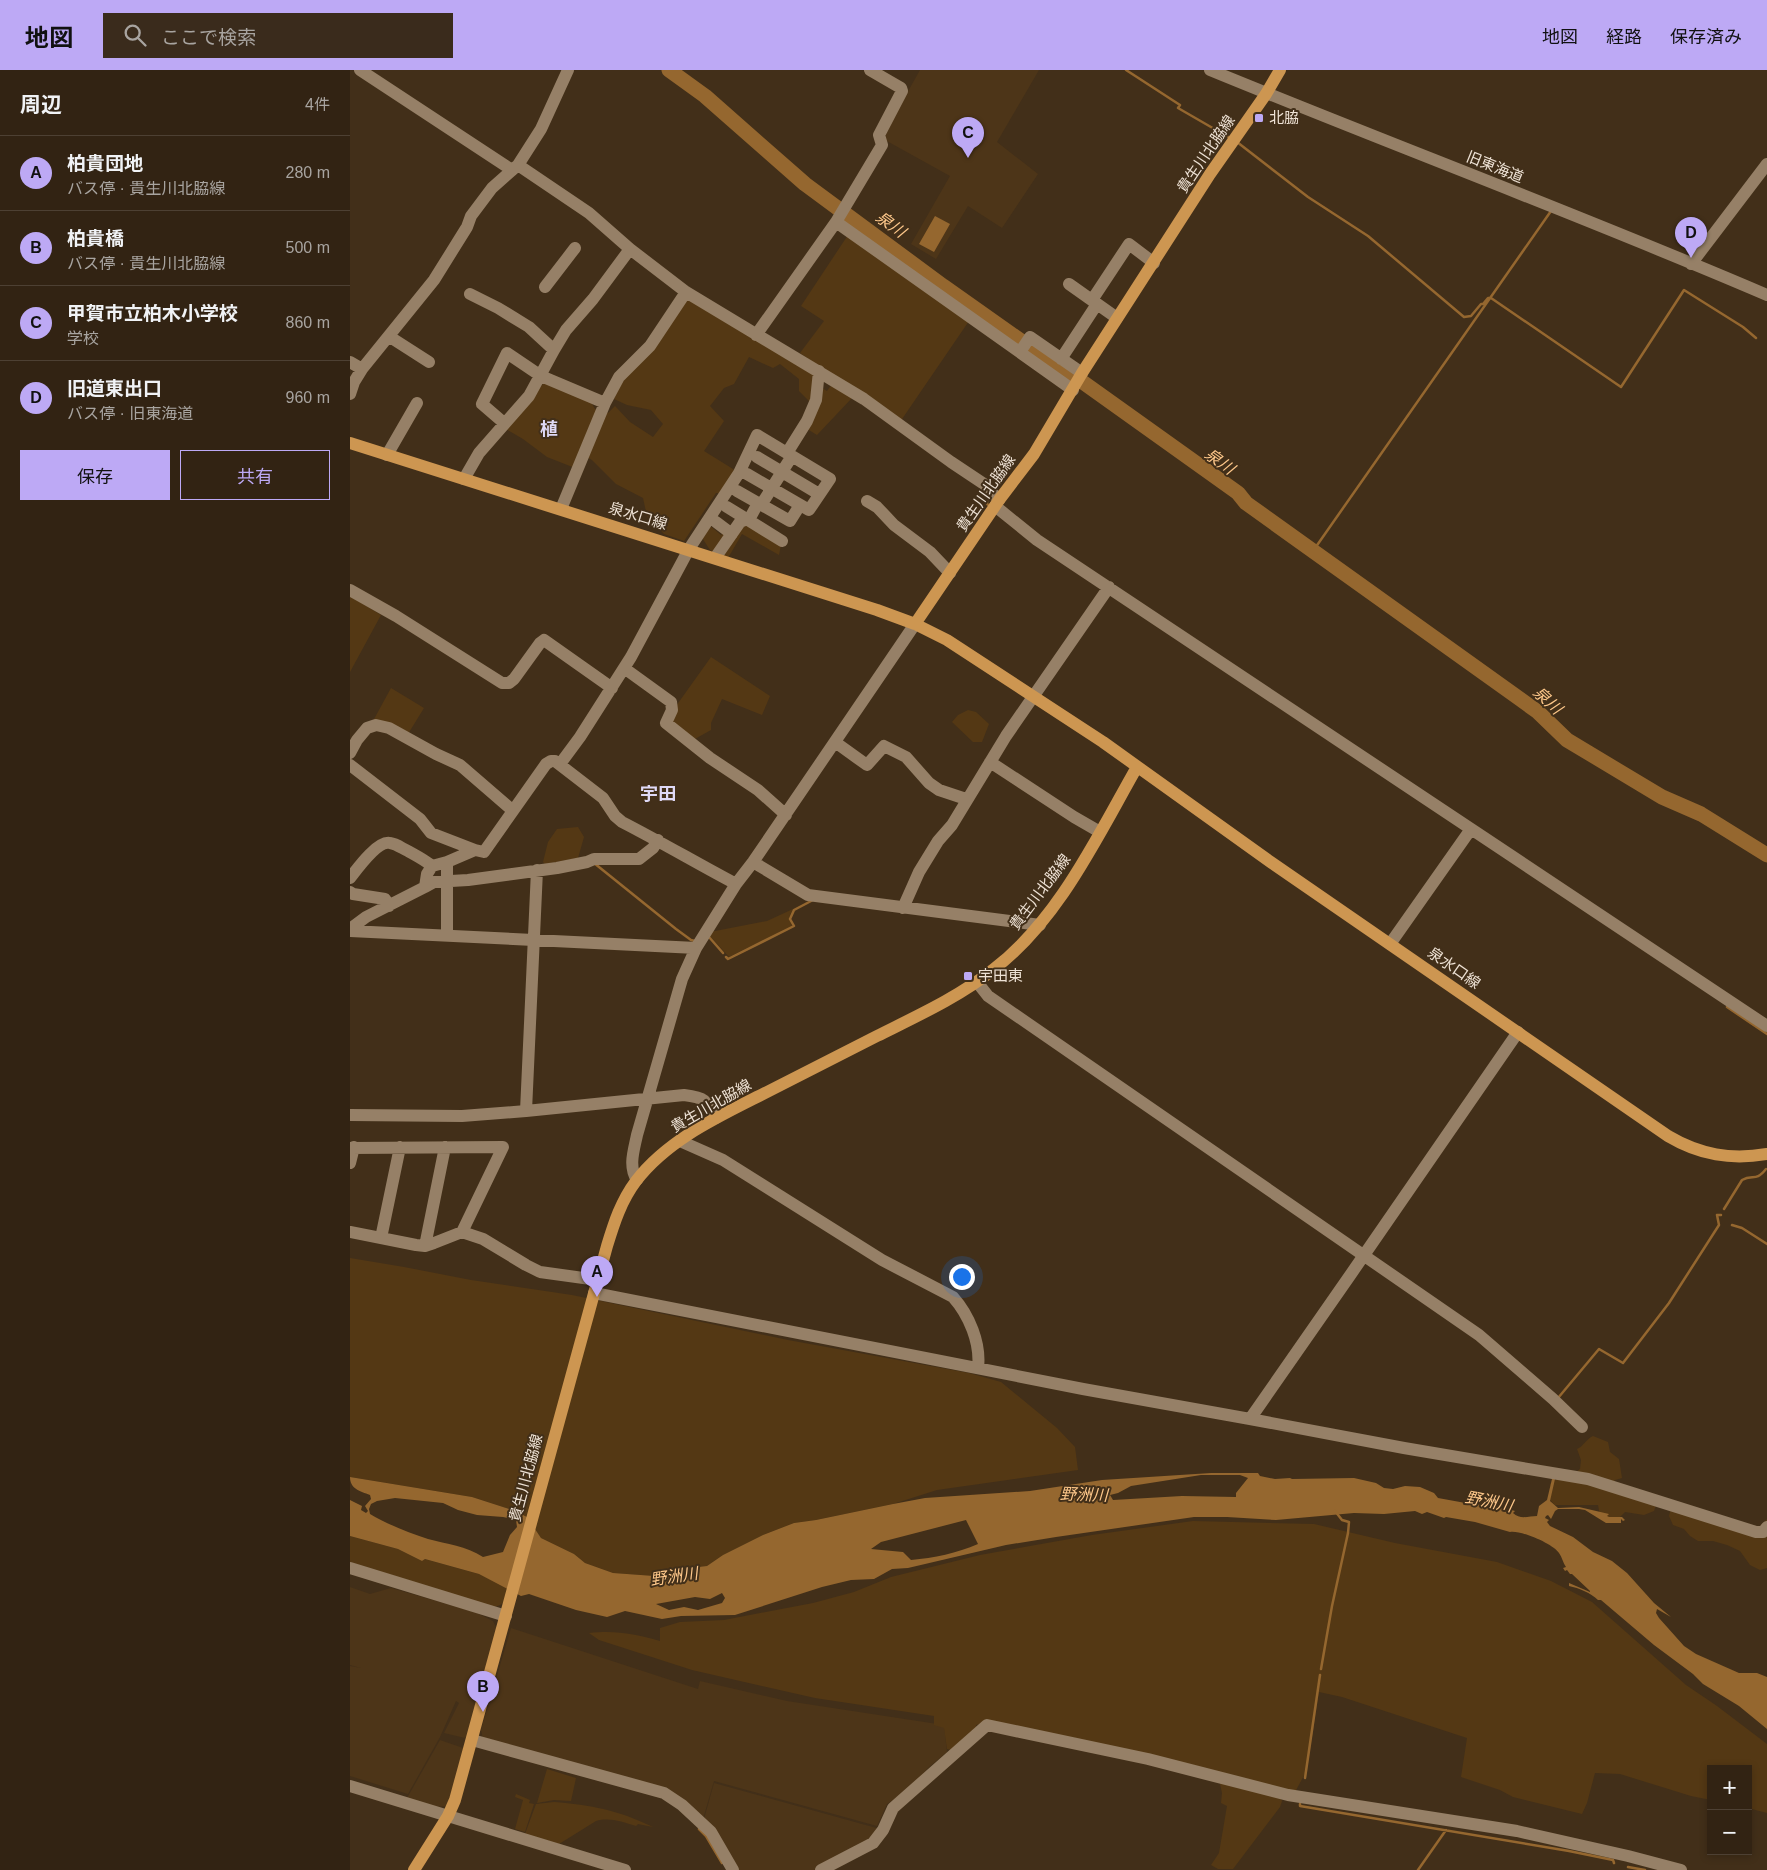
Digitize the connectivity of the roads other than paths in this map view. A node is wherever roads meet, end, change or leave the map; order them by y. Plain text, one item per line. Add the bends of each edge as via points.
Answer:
1 (360, 70) edge
2 (568, 70) edge
3 (870, 70) edge
4 (1210, 70) edge
5 (1280, 70) edge
6 (1266, 94) junction
7 (1767, 164) edge
8 (515, 167) junction
9 (840, 215) junction
10 (575, 248) dead end
11 (630, 249) junction
12 (1154, 263) junction
13 (1692, 264) junction
14 (1069, 284) dead end
15 (545, 287) dead end
16 (686, 292) junction
17 (470, 294) dead end
18 (1767, 295) edge
19 (1095, 302) junction
20 (1117, 318) junction
21 (756, 335) junction
22 (390, 337) junction
23 (554, 350) junction
24 (1020, 352) junction
25 (1061, 358) junction
26 (350, 362) edge
27 (429, 362) dead end
28 (362, 370) junction
29 (819, 371) junction
30 (1082, 372) junction
31 (541, 376) junction
32 (1073, 390) junction
33 (350, 394) edge
34 (605, 403) junction
35 (417, 404) dead end
36 (504, 423) junction
37 (350, 443) edge
38 (789, 454) junction
39 (387, 455) junction
40 (757, 457) dead end
41 (782, 472) junction
42 (747, 474) dead end
43 (464, 479) junction
44 (772, 488) junction
45 (737, 491) dead end
46 (820, 494) junction
47 (867, 501) dead end
48 (997, 503) junction
49 (760, 504) junction
50 (800, 504) junction
51 (728, 507) dead end
52 (561, 509) junction
53 (747, 519) junction
54 (716, 522) dead end
55 (732, 534) junction
56 (782, 541) dead end
57 (689, 549) junction
58 (715, 558) junction
59 (950, 573) junction
60 (1109, 587) junction
61 (350, 590) edge
62 (915, 624) junction
63 (624, 668) junction
64 (612, 688) junction
65 (1034, 696) junction
66 (835, 742) junction
67 (350, 753) edge
68 (990, 762) junction
69 (560, 764) junction
70 (350, 765) edge
71 (1137, 767) junction
72 (966, 799) junction
73 (512, 810) junction
74 (786, 815) junction
75 (1471, 828) junction
76 (1100, 832) junction
77 (658, 840) junction
78 (475, 850) junction
79 (447, 862) junction
80 (753, 862) junction
81 (432, 866) junction
82 (537, 870) junction
83 (351, 876) edge
84 (448, 882) junction
85 (736, 884) junction
86 (425, 887) junction
87 (350, 892) edge
88 (388, 906) junction
89 (904, 908) junction
90 (1040, 924) junction
91 (350, 930) edge
92 (447, 935) junction
93 (535, 940) junction
94 (1390, 944) junction
95 (696, 948) junction
96 (977, 982) junction
97 (1767, 1026) edge
98 (1518, 1032) junction
99 (647, 1098) junction
100 (526, 1111) junction
101 (350, 1115) edge
102 (716, 1118) junction
103 (680, 1141) junction
104 (352, 1147) edge
105 (400, 1147) junction
106 (445, 1147) junction
107 (1767, 1154) edge
108 (350, 1163) edge
109 (637, 1180) junction
110 (350, 1232) edge
111 (462, 1232) junction
112 (381, 1238) junction
113 (425, 1246) junction
114 (1363, 1256) junction
115 (598, 1280) junction
116 (594, 1293) junction
117 (978, 1368) junction
118 (1250, 1419) junction
119 (1582, 1427) dead end
120 (1767, 1527) edge
121 (350, 1568) edge
122 (507, 1610) junction
123 (472, 1740) junction
124 (350, 1786) edge
125 (448, 1816) junction
126 (590, 1865) edge
127 (414, 1870) edge
128 (625, 1870) edge
129 (733, 1870) edge
130 (821, 1870) edge
131 (1681, 1870) edge

1 - 8 street
2 - 8 street via 542,129
3 - 9 street via 901,88 902,92 880,135 882,145
4 - 6 street, 旧東海道
5 - 6 main road, 貴生川北脇線
6 - 12 main road, 貴生川北脇線
6 - 13 street, 旧東海道
7 - 13 street
8 - 11 street via 589,213
8 - 22 street via 492,188 471,216 434,280
9 - 21 street
9 - 24 street
10 - 15 street
11 - 16 street
11 - 23 street
12 - 19 street via 1130,244
12 - 20 main road, 貴生川北脇線
13 - 18 street, 旧東海道
14 - 19 street
16 - 21 street
16 - 34 street via 650,346 619,377
17 - 23 street via 529,327
19 - 20 street
19 - 25 street
20 - 30 main road, 貴生川北脇線
21 - 29 street
22 - 27 street
22 - 28 street
23 - 31 street
24 - 25 street via 1030,337
24 - 32 street
25 - 30 street
26 - 28 street
28 - 33 street
29 - 38 street via 816,400
29 - 48 street via 984,484
30 - 32 main road, 貴生川北脇線
31 - 34 street
31 - 36 street via 529,396
31 - 36 street via 507,353 482,404
32 - 48 main road, 貴生川北脇線 via 1034,454
34 - 52 street
35 - 39 street
36 - 43 street via 479,453
37 - 39 main road, 泉水口線
38 - 41 street
38 - 46 street via 830,479
38 - 57 street via 757,435 739,473
39 - 43 main road, 泉水口線
40 - 41 street
41 - 44 street
41 - 46 street
42 - 44 street
43 - 52 main road, 泉水口線
44 - 49 street
44 - 50 street
45 - 49 street
46 - 50 street via 809,510
47 - 59 street via 930,552
48 - 59 main road, 貴生川北脇線
48 - 60 street via 1037,540
49 - 50 street via 790,521
49 - 53 street
51 - 53 street
52 - 57 main road, 泉水口線
53 - 55 street via 740,522
53 - 56 street
54 - 55 street
55 - 58 street
57 - 58 main road, 泉水口線
57 - 63 street
58 - 62 main road, 泉水口線
59 - 62 main road, 貴生川北脇線
60 - 65 street
60 - 75 street
61 - 64 street via 502,683 514,679 544,640
62 - 65 main road via 947,640
62 - 66 street
63 - 64 street
63 - 74 street via 671,702 672,710 666,723 758,790
64 - 69 street
65 - 68 street
65 - 71 main road
66 - 72 street via 867,765 884,746 906,757 939,790
66 - 74 street
67 - 73 street via 367,728 376,725 388,728 460,764
68 - 72 street
68 - 76 street
69 - 73 street via 551,761 546,764
69 - 77 street via 603,798 622,822
70 - 78 street via 420,819 431,833
71 - 76 main road, 貴生川北脇線
71 - 94 main road, 泉水口線
72 - 89 street via 919,872
73 - 78 street via 484,852
74 - 80 street
75 - 94 street
75 - 97 street
76 - 90 main road, 貴生川北脇線 via 1079,869
77 - 82 street via 638,859 594,859
77 - 85 street
78 - 79 street
79 - 81 street
79 - 84 street
80 - 85 street
80 - 89 street via 808,895
81 - 83 street via 400,847 385,843 375,849
81 - 86 street
82 - 84 street
82 - 93 street
84 - 86 street via 434,882
84 - 92 street
85 - 95 street
86 - 88 street
87 - 88 street via 385,899
88 - 91 street
89 - 90 street
90 - 96 main road, 貴生川北脇線 via 1014,952
91 - 92 street
92 - 93 street
93 - 95 street
93 - 100 street
94 - 98 main road, 泉水口線
95 - 99 street via 682,979
96 - 102 main road, 貴生川北脇線 via 949,1000
96 - 114 street via 988,996
98 - 107 main road, 泉水口線 via 1679,1142 1717,1155
98 - 114 street
99 - 100 street
99 - 102 street via 701,1097
99 - 109 street via 632,1159 633,1174
100 - 101 street via 462,1116
102 - 103 main road, 貴生川北脇線
103 - 109 main road, 貴生川北脇線
103 - 117 street via 722,1160 882,1260 953,1297 978,1344
104 - 105 street
104 - 108 street
105 - 106 street
105 - 112 street
106 - 111 street via 503,1147
106 - 113 street
109 - 115 main road, 貴生川北脇線 via 615,1220
110 - 112 street
111 - 113 street
111 - 115 street via 483,1239 540,1272
112 - 113 street
114 - 118 street
114 - 119 street via 1478,1335
115 - 116 main road, 貴生川北脇線
116 - 117 street
116 - 122 main road, 貴生川北脇線
117 - 118 street
118 - 120 street via 1588,1479 1756,1532 1763,1532
121 - 122 street
122 - 123 main road, 貴生川北脇線
123 - 125 main road, 貴生川北脇線
123 - 129 street via 668,1795 711,1832
124 - 125 street
125 - 126 street
125 - 127 main road, 貴生川北脇線
126 - 128 street
130 - 131 street via 873,1843 893,1808 987,1725 1288,1794 1517,1831

